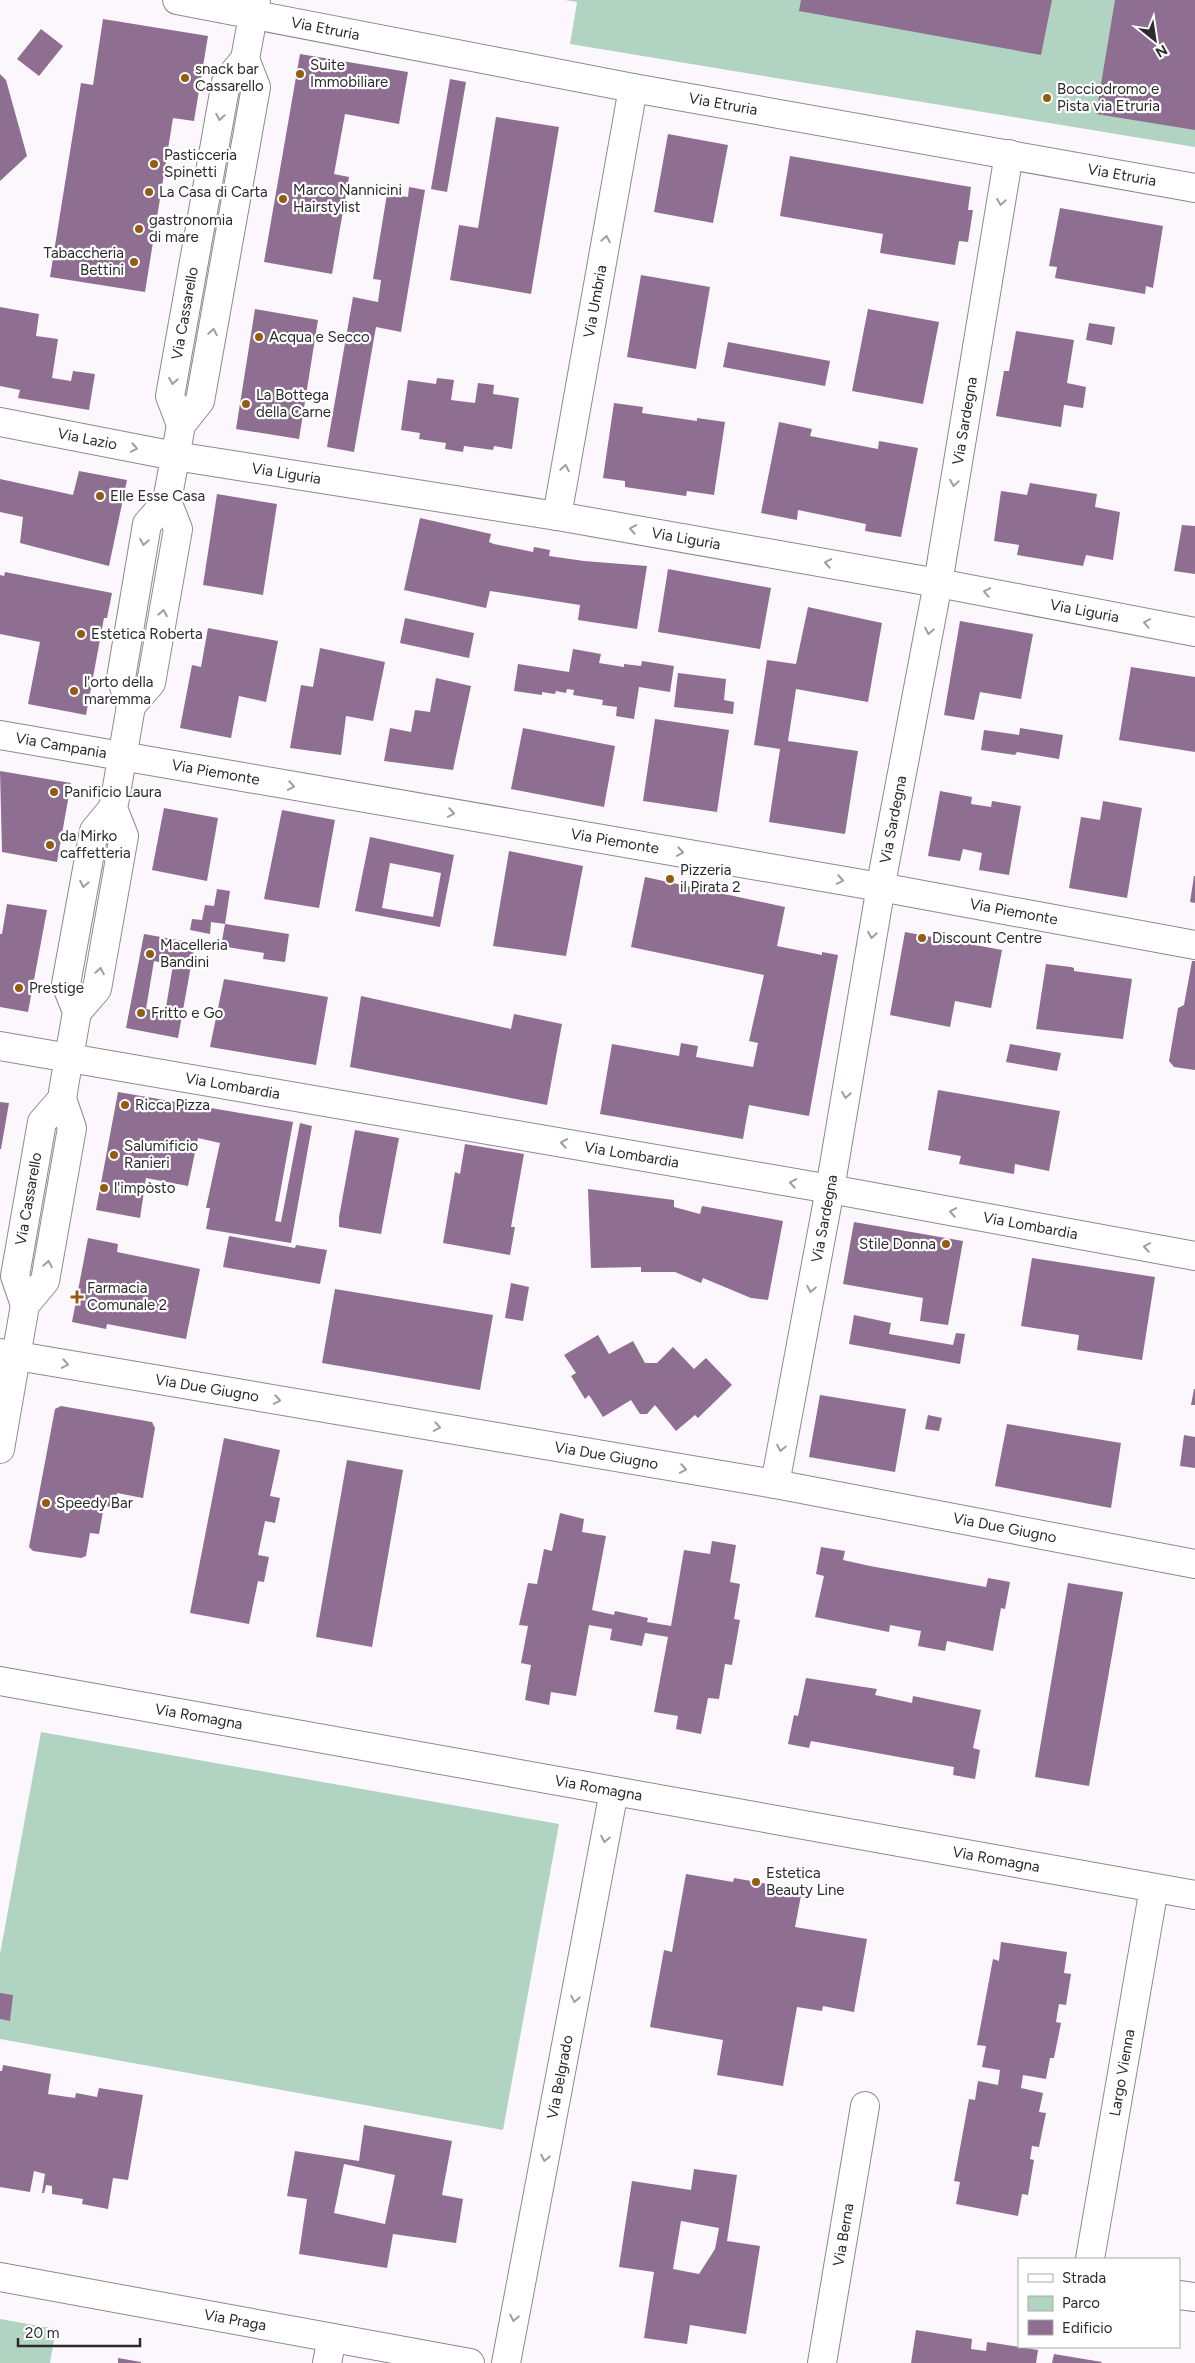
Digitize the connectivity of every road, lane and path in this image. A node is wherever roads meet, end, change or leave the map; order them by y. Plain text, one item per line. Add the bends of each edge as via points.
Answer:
1 (177, 0) edge
2 (255, 8) edge
3 (633, 88) junction
4 (1009, 154) junction
5 (1195, 188) edge
6 (0, 422) edge
7 (175, 456) junction
8 (556, 516) junction
9 (938, 583) junction
10 (1195, 632) edge
11 (0, 735) edge
12 (122, 757) junction
13 (880, 887) junction
14 (1195, 945) edge
15 (0, 1046) edge
16 (69, 1058) junction
17 (830, 1189) junction
18 (1195, 1256) edge
19 (8, 1354) edge
20 (0, 1449) edge
21 (775, 1484) junction
22 (1195, 1564) edge
23 (0, 1681) edge
24 (614, 1791) junction
25 (1154, 1888) junction
26 (1195, 1895) edge
27 (865, 2106) dead end
28 (1090, 2258) edge
29 (0, 2277) edge
30 (1180, 2295) edge
31 (1195, 2297) edge
32 (330, 2350) edge
33 (470, 2363) edge
34 (506, 2363) edge
35 (822, 2363) edge

1 - 2 street, Via Etruria
2 - 3 street, Via Etruria
2 - 7 street, Via Cassarello via 245,59 226,82 175,367 170,396 181,425
3 - 4 street, Via Etruria
8 -> 3 street, Via Umbria
4 - 5 street, Via Etruria
4 -> 9 street, Via Sardegna
6 -> 7 street, Via Lazio
7 - 8 street, Via Liguria
7 - 12 street, Via Cassarello via 167,501 147,524 121,678 131,706
9 -> 8 street, Via Liguria
10 -> 9 street, Via Liguria
9 -> 13 street, Via Sardegna
11 - 12 street, Via Campania
12 -> 13 street, Via Piemonte
12 - 16 street, Via Cassarello via 113,808 124,836 97,989 77,1012
13 - 14 street, Via Piemonte
13 -> 17 street, Via Sardegna
15 - 16 street, Via Lombardia
17 -> 16 street, Via Lombardia
16 - 19 street, Via Cassarello via 62,1099 42,1122 15,1276 25,1305
18 -> 17 street, Via Lombardia
17 -> 21 street, Via Sardegna
19 - 20 street, Via Cassarello
19 -> 21 street, Via Due Giugno
21 - 22 street, Via Due Giugno
23 - 24 street, Via Romagna
24 - 25 street, Via Romagna
24 -> 34 street, Via Belgrado
25 - 26 street, Via Romagna
25 - 28 street, Largo Vienna
27 - 35 street, Via Berna
29 - 32 street, Via Praga
30 - 31 street
32 - 33 street, Via Praga

